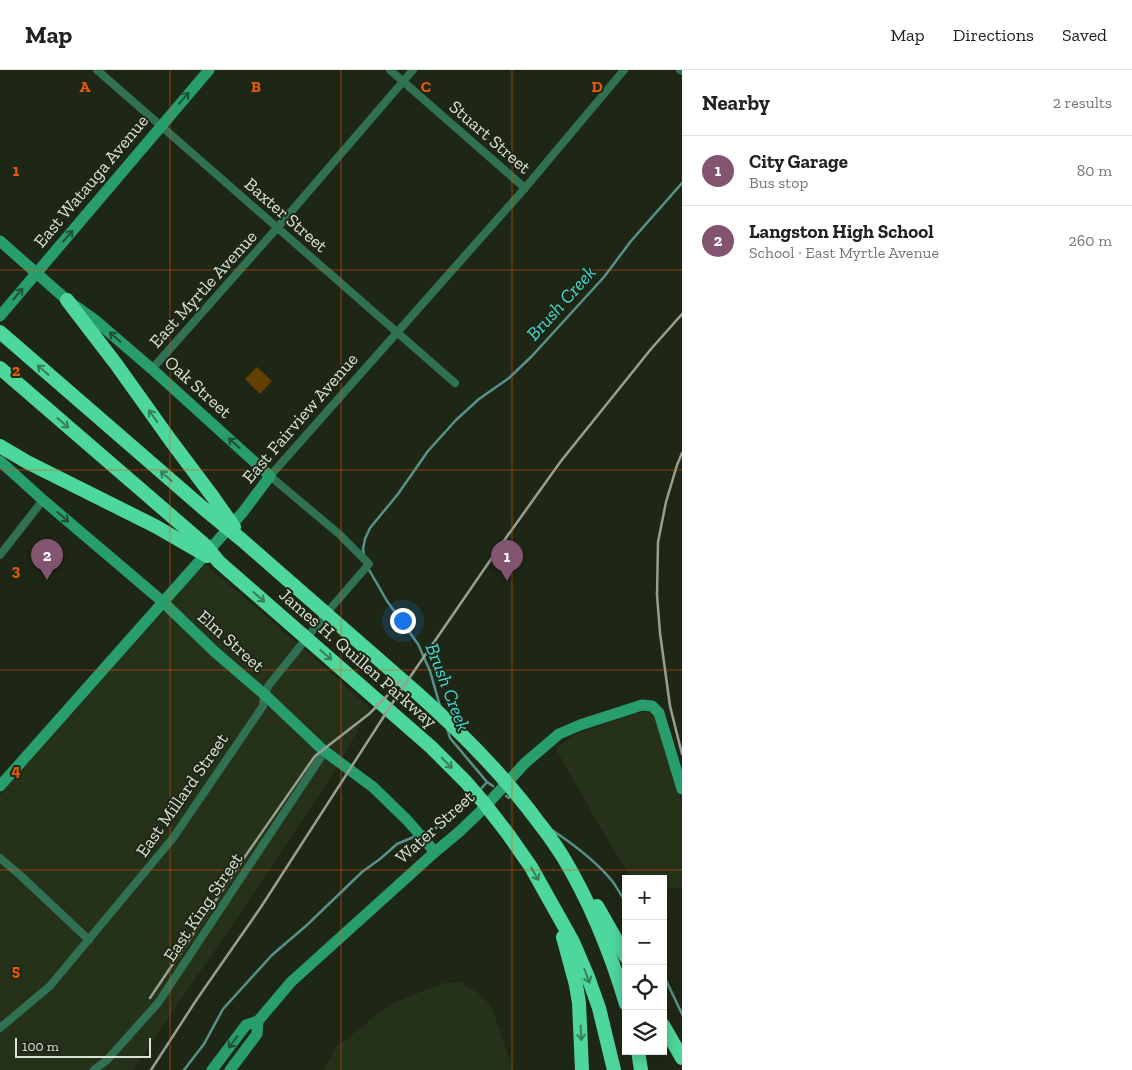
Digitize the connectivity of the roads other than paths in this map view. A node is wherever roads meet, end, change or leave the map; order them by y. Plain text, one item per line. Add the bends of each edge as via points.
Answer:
1 (97, 70) edge
2 (209, 70) edge
3 (390, 70) edge
4 (413, 70) edge
5 (624, 70) edge
6 (403, 81) junction
7 (161, 125) junction
8 (525, 188) junction
9 (277, 228) junction
10 (0, 241) edge
11 (36, 272) junction
12 (67, 300) junction
13 (0, 316) edge
14 (0, 332) edge
15 (397, 332) junction
16 (0, 368) edge
17 (152, 369) junction
18 (455, 383) dead end
19 (0, 446) edge
20 (0, 461) edge
21 (270, 476) junction
22 (43, 500) junction
23 (183, 535) junction
24 (247, 544) junction
25 (0, 554) edge
26 (369, 564) joint
27 (163, 602) junction
28 (264, 694) junction
29 (325, 751) junction
30 (0, 786) edge
31 (682, 788) edge
32 (431, 847) junction
33 (0, 858) edge
34 (578, 882) junction
35 (558, 917) junction
36 (89, 940) junction
37 (622, 950) edge
38 (622, 990) edge
39 (258, 1021) junction
40 (0, 1028) edge
41 (667, 1032) edge
42 (639, 1055) edge
43 (682, 1058) edge
44 (94, 1070) edge
45 (212, 1070) edge
46 (230, 1070) edge
47 (582, 1070) edge
48 (614, 1070) edge
49 (641, 1070) edge

1 - 7 street, Baxter Street
7 -> 2 street, East Watauga Avenue
3 - 6 street, Stuart Street
4 - 6 street, East Myrtle Avenue
5 - 8 street, East Fairview Avenue
6 - 8 street, Stuart Street
6 - 9 street, East Myrtle Avenue
7 - 9 street, Baxter Street
11 -> 7 street, East Watauga Avenue
8 - 15 street, East Fairview Avenue
9 - 15 street, Baxter Street
9 - 17 street, East Myrtle Avenue
10 - 11 street, Oak Street
11 - 12 street, Oak Street
13 -> 11 street, East Watauga Avenue
17 -> 12 street, Oak Street
24 -> 12 highway
24 -> 14 highway, James H. Quillen Parkway
15 - 18 street, Baxter Street
15 - 21 street, East Fairview Avenue
16 -> 23 highway
21 -> 17 street, Oak Street
19 - 23 highway via 155,526
20 - 22 street, Elm Street
21 - 26 street, Oak Street
21 - 27 street, East Fairview Avenue via 243,512
22 - 25 street
22 -> 27 street, Elm Street
23 -> 35 highway, James H. Quillen Parkway via 200,552 224,566 431,747 478,796 508,834 531,867
24 - 34 highway, James H. Quillen Parkway via 438,712 490,764 530,811
26 - 28 street, East Millard Street
27 - 28 street, Elm Street
27 - 30 street, East Fairview Avenue
28 - 29 street, Elm Street
28 - 36 street, East Millard Street via 263,706 173,838
29 - 32 street, Elm Street via 373,787
29 - 44 street, East King Street via 158,1003
31 - 32 street, Water Street via 659,713 652,706 642,706 559,734 525,763 459,832
32 - 39 street, Water Street via 291,982
33 - 36 street
34 - 37 highway via 593,900
34 - 38 highway, James H. Quillen Parkway
35 -> 47 highway via 576,985
35 -> 48 highway, James H. Quillen Parkway via 588,977
36 - 40 street, East Millard Street via 50,986
39 -> 45 street, Water Street via 246,1025
39 - 46 street, Water Street via 257,1034
41 - 43 highway
42 - 49 highway

